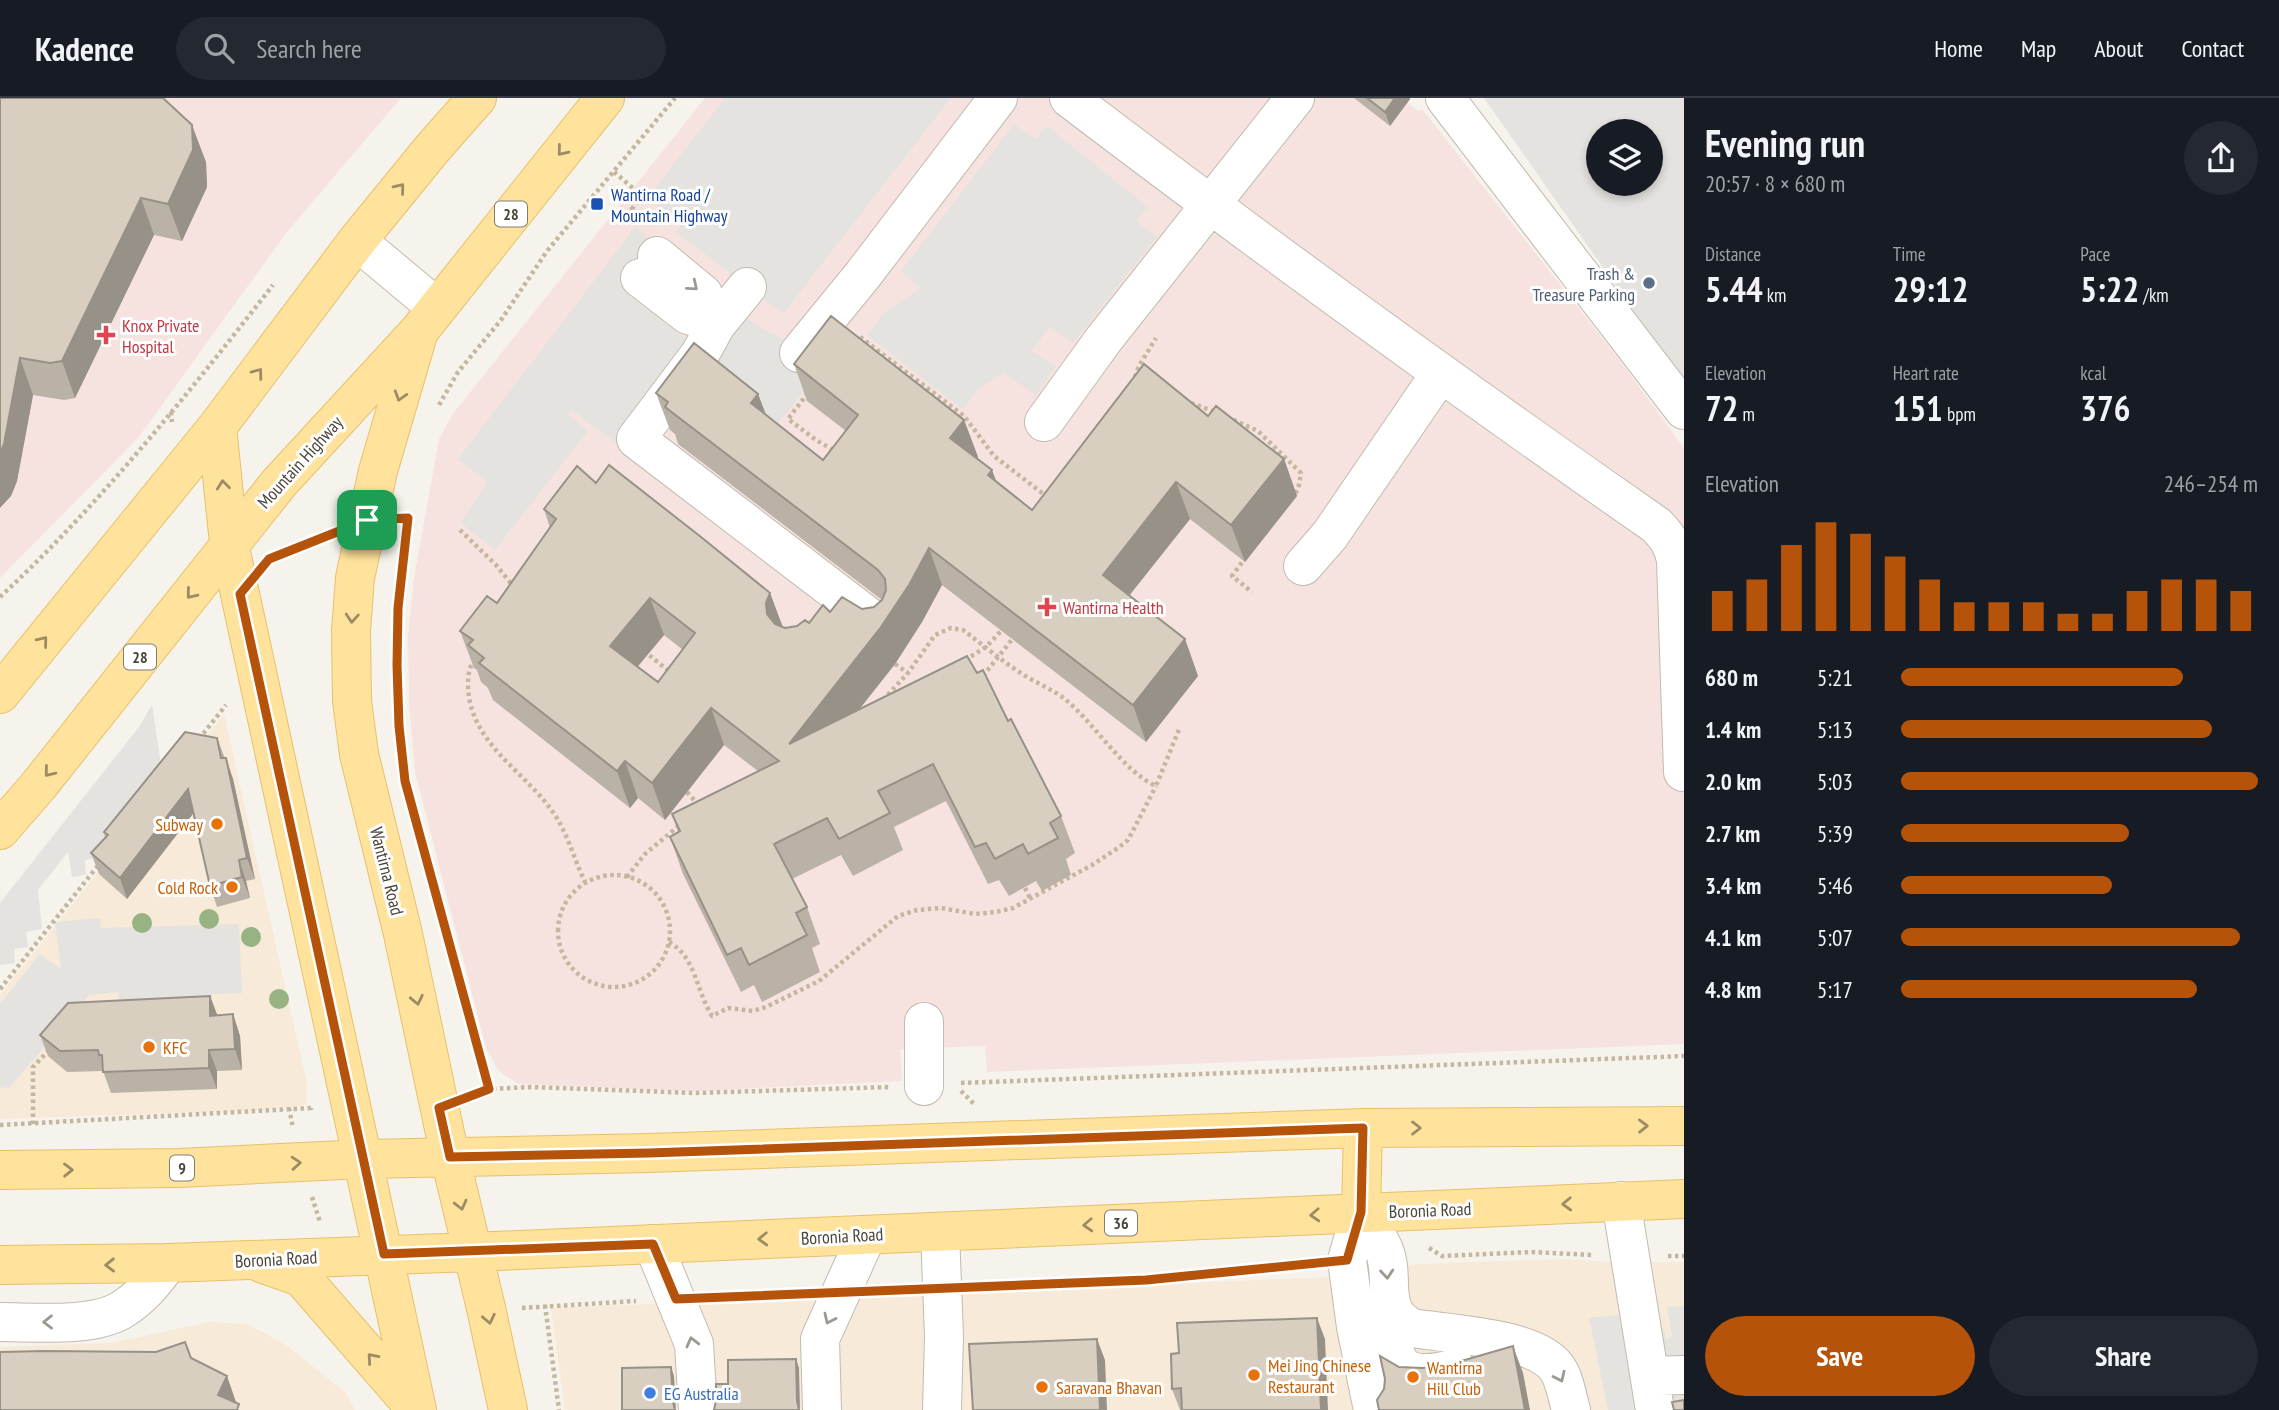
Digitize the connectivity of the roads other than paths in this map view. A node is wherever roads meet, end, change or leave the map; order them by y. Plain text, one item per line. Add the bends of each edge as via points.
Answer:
1 (477, 98) edge
2 (605, 98) edge
3 (998, 98) edge
4 (1069, 98) edge
5 (1295, 98) edge
6 (1445, 98) edge
7 (1209, 205) junction
8 (357, 242) junction
9 (648, 252) road end
10 (747, 287) dead end
11 (428, 319) junction
12 (716, 325) junction
13 (799, 353) edge
14 (1440, 374) junction
15 (1684, 410) edge
16 (1044, 422) dead end
17 (217, 427) junction
18 (229, 543) junction
19 (1303, 566) dead end
20 (839, 593) junction
21 (816, 623) edge
22 (878, 624) edge
23 (0, 694) edge
24 (1683, 772) edge
25 (0, 830) edge
26 (924, 1022) dead end
27 (941, 1085) road end
28 (1684, 1126) edge
29 (1363, 1128) junction
30 (450, 1157) junction
31 (363, 1159) junction
32 (0, 1171) edge
33 (1684, 1199) edge
34 (1621, 1201) junction
35 (1361, 1212) junction
36 (940, 1232) junction
37 (867, 1234) junction
38 (653, 1244) junction
39 (473, 1252) junction
40 (384, 1254) junction
41 (251, 1260) junction
42 (168, 1263) junction
43 (0, 1265) edge
44 (1394, 1311) junction
45 (0, 1322) edge
46 (1356, 1327) junction
47 (1663, 1387) edge
48 (417, 1410) edge
49 (508, 1410) edge
50 (698, 1410) edge
51 (822, 1410) edge
52 (943, 1410) edge
53 (1373, 1410) edge
54 (1570, 1410) edge

8 -> 1 main road
2 -> 11 main road, Mountain Highway / 28
3 - 13 lane
4 - 7 lane
5 - 7 lane
6 - 15 lane
7 - 14 lane
7 - 16 lane
8 - 11 lane
17 -> 8 main road
9 - 12 lane via 688,314
10 - 12 lane
11 - 18 main road, Mountain Highway / 28
11 -> 30 main road, Wantirna Road via 388,435 355,578 352,701 359,754
12 - 20 lane via 700,354 636,439
14 - 19 lane via 1330,535
14 - 24 lane via 1657,525 1670,540 1676,560
18 -> 17 main road
23 -> 17 main road
18 -> 25 main road, Mountain Highway / 28
18 - 31 main road
20 - 21 lane
20 - 22 lane
26 - 27 lane
29 -> 28 main road
29 - 30 main road
29 - 35 main road
30 - 31 main road, 9
30 -> 39 main road, Wantirna Road
32 -> 31 main road, 9
31 - 40 main road
33 - 34 main road, Boronia Road / 36
34 -> 35 main road, Boronia Road / 36
34 - 47 lane
35 -> 36 main road, Boronia Road / 36
35 -> 44 lane via 1385,1251
35 - 46 lane via 1347,1260
36 - 37 main road, Boronia Road / 36
36 - 52 lane
37 -> 38 main road, Boronia Road / 36
37 -> 51 lane via 820,1339
38 - 39 main road, Boronia Road / 36
50 -> 38 lane via 694,1344
39 - 40 main road, Boronia Road / 36
39 -> 49 main road, Wantirna Road
40 - 41 main road, Boronia Road
40 - 48 main road
41 - 42 main road, Boronia Road
48 -> 41 main road via 301,1277
42 -> 43 main road, Boronia Road
42 -> 45 lane via 150,1288 121,1311 96,1320
44 - 46 lane via 1378,1312
44 -> 54 lane via 1393,1351 1409,1371 1448,1370 1529,1349 1556,1367
46 - 53 lane

